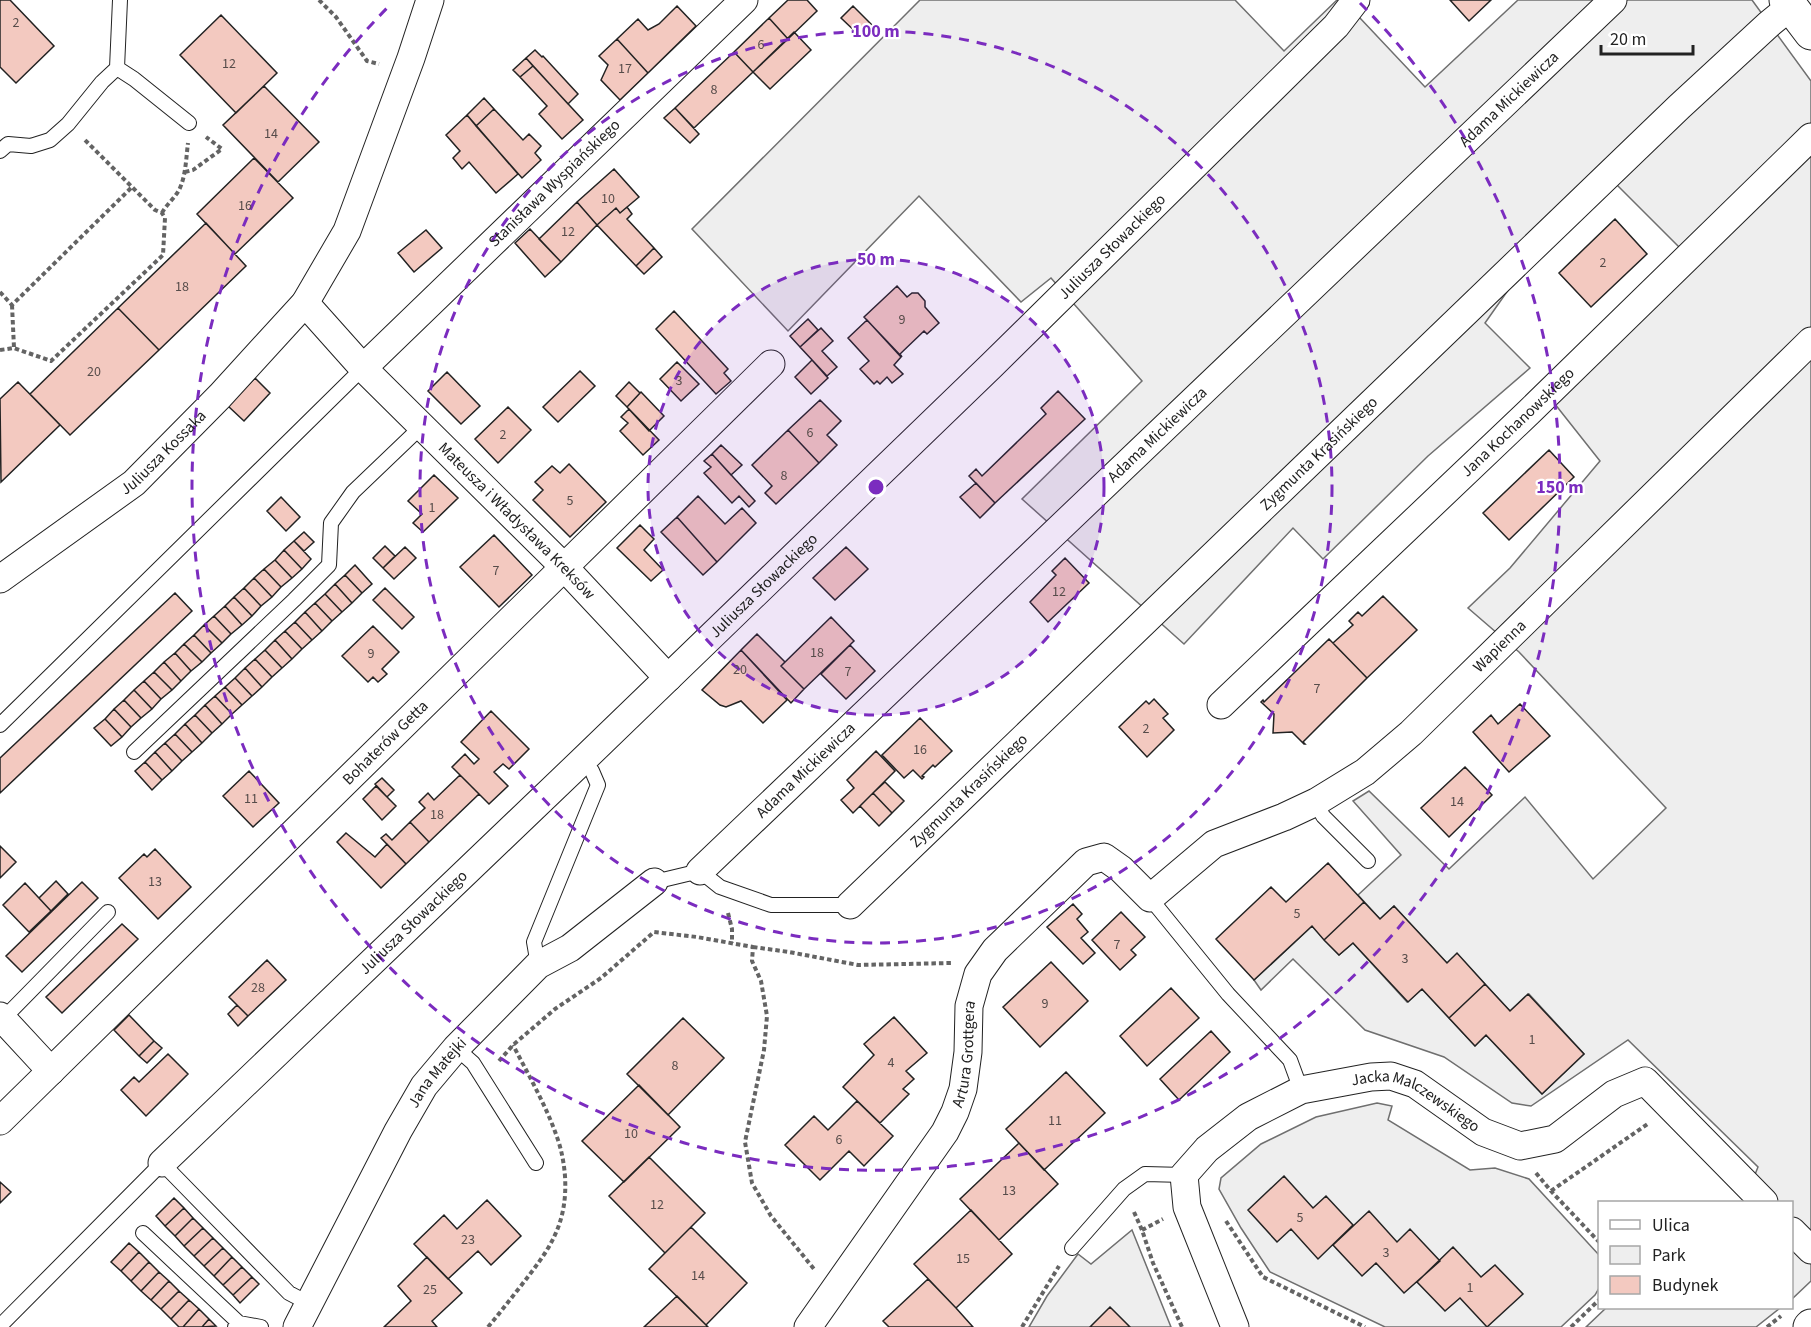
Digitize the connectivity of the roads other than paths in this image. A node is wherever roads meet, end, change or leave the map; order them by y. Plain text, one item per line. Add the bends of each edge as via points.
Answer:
1 (120, 0) edge
2 (430, 0) edge
3 (744, 0) edge
4 (1356, 0) edge
5 (1613, 0) edge
6 (1789, 3) edge
7 (1811, 33) edge
8 (117, 68) junction
9 (189, 128) road end
10 (1811, 137) edge
11 (0, 151) edge
12 (304, 303) junction
13 (1811, 341) edge
14 (771, 364) dead end
15 (363, 368) junction
16 (422, 426) junction
17 (564, 567) junction
18 (0, 579) edge
19 (668, 678) junction
20 (1221, 705) dead end
21 (0, 724) edge
22 (134, 752) dead end
23 (582, 761) junction
24 (1316, 802) junction
25 (1368, 861) dead end
26 (700, 871) junction
27 (654, 882) joint
28 (1150, 898) junction
29 (850, 905) joint
30 (108, 912) dead end
31 (538, 965) junction
32 (1, 1018) edge
33 (456, 1048) junction
34 (51, 1071) junction
35 (1301, 1090) junction
36 (0, 1121) edge
37 (162, 1163) junction
38 (536, 1163) dead end
39 (1184, 1175) junction
40 (1762, 1201) edge
41 (143, 1233) dead end
42 (1793, 1233) edge
43 (1072, 1248) dead end
44 (1811, 1250) edge
45 (310, 1304) junction
46 (237, 1325) edge
47 (0, 1326) edge
48 (261, 1327) edge
49 (297, 1327) edge
50 (808, 1327) edge
51 (1234, 1327) edge

1 - 8 lane
2 - 12 street, Juliusza Kossaka via 347,231
3 - 15 street, Stanisława Wyspiańskiego
4 - 19 street, Juliusza Słowackiego via 1336,26 1001,357
5 - 26 street, Adama Mickiewicza
6 - 7 street
6 - 29 street, Zygmunta Krasińskiego
8 - 9 lane
8 - 11 lane via 50,140 31,146 8,144
10 - 20 street, Jana Kochanowskiego
12 - 15 street
12 - 18 street, Juliusza Kossaka via 134,483
13 - 24 street, Wapienna via 1411,733 1365,772
14 - 17 street, Bohaterów Getta
15 - 16 street, Mateusza i Władysława Kreksów
15 - 21 lane
16 - 17 street, Mateusza i Władysława Kreksów
16 - 22 lane via 353,492 331,524 328,565
17 - 19 street, Mateusza i Władysława Kreksów
17 - 34 street, Bohaterów Getta
19 - 23 street, Juliusza Słowackiego
23 - 31 lane via 598,785 534,942
23 - 37 street, Juliusza Słowackiego
24 - 25 lane via 1323,816
24 - 28 street, Wapienna via 1214,844
26 - 27 lane
26 - 29 lane via 720,887 771,905
27 - 31 street, Jana Matejki via 570,948
28 - 35 lane via 1228,994 1290,1060
28 - 50 street, Artura Grottgera via 1104,857 1086,862 995,950 978,974 969,1006 968,1052 955,1112 945,1132
30 - 32 lane
31 - 33 street, Jana Matejki
32 - 34 street
33 - 38 lane via 473,1064
33 - 45 street, Jana Matejki via 424,1086 398,1131
34 - 36 street, Bohaterów Getta
35 - 39 street, Jacka Malczewskiego via 1248,1116 1207,1149
35 - 40 street, Jacka Malczewskiego via 1391,1076 1415,1084 1484,1132 1520,1146 1555,1139 1614,1094 1645,1081
37 - 45 lane via 290,1293
37 - 47 lane
39 - 43 lane via 1145,1174 1124,1189
39 - 51 street via 1187,1207
41 - 46 lane
42 - 44 street
45 - 49 street, Jana Matejki
46 - 48 lane

